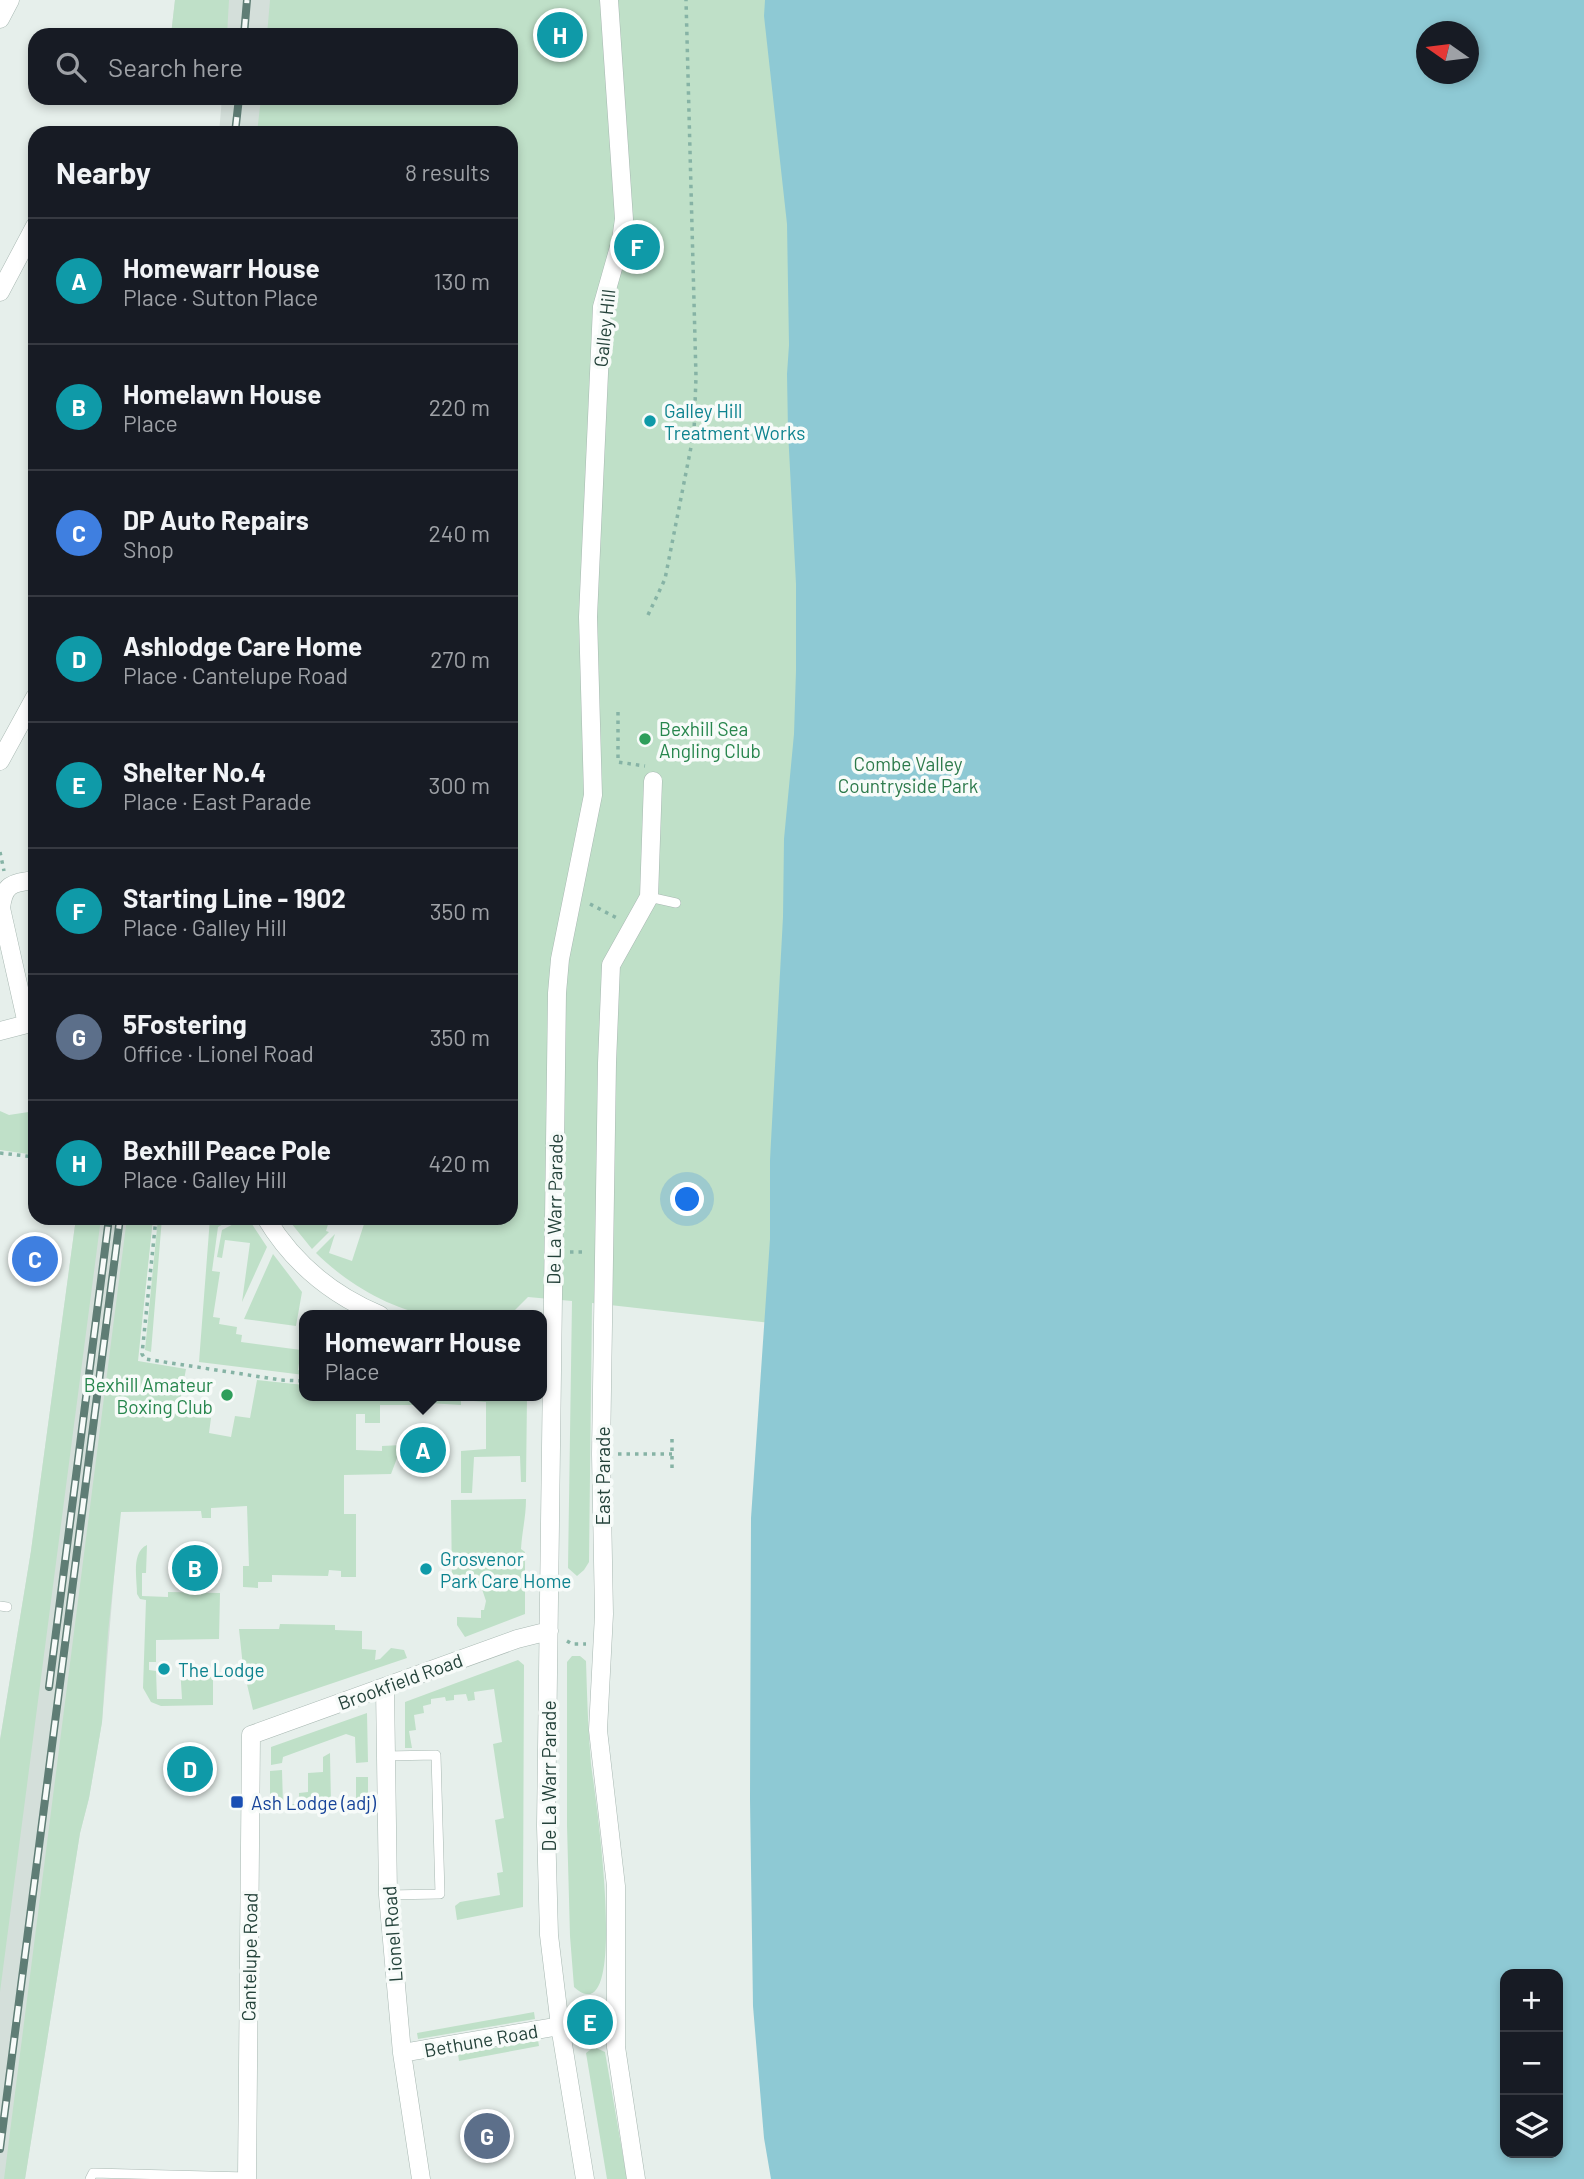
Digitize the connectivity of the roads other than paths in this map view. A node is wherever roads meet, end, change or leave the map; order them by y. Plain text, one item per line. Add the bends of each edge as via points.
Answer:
1 (10, 0) edge
2 (610, 0) edge
3 (0, 19) edge
4 (28, 239) edge
5 (0, 292) edge
6 (589, 617) joint
7 (28, 709) edge
8 (2, 752) edge
9 (653, 781) road end
10 (28, 881) edge
11 (649, 897) junction
12 (676, 902) dead end
13 (0, 1031) edge
14 (271, 1225) edge
15 (370, 1310) edge
16 (547, 1335) edge
17 (550, 1631) junction
18 (384, 1688) junction
19 (251, 1735) joint
20 (386, 1756) junction
21 (388, 1895) junction
22 (560, 2026) junction
23 (402, 2053) junction
24 (247, 2178) edge
25 (90, 2179) edge
26 (421, 2179) edge
27 (585, 2179) edge
28 (636, 2179) edge

1 - 3 street
2 - 6 street, Galley Hill via 624,219 602,307
4 - 5 street
6 - 16 street, De La Warr Parade via 593,795 557,993 554,1252
7 - 8 street
9 - 11 street, East Parade
10 - 13 street via 8,887 1,908 27,1024
11 - 12 lane
11 - 28 street, East Parade via 611,965 598,1730 616,1886 616,2047
14 - 15 street via 318,1280
16 - 17 street, De La Warr Parade
17 - 18 street, Brookfield Road
17 - 22 street, De La Warr Parade via 546,1826 549,1935
18 - 19 street, Brookfield Road
18 - 20 street, Lionel Road
19 - 24 street, Cantelupe Road
20 - 21 street, Lionel Road
20 - 21 lane via 436,1755 440,1894
21 - 23 street, Lionel Road
22 - 23 street, Bethune Road
22 - 27 street, De La Warr Parade
23 - 26 street, Lionel Road
24 - 25 lane via 93,2173

